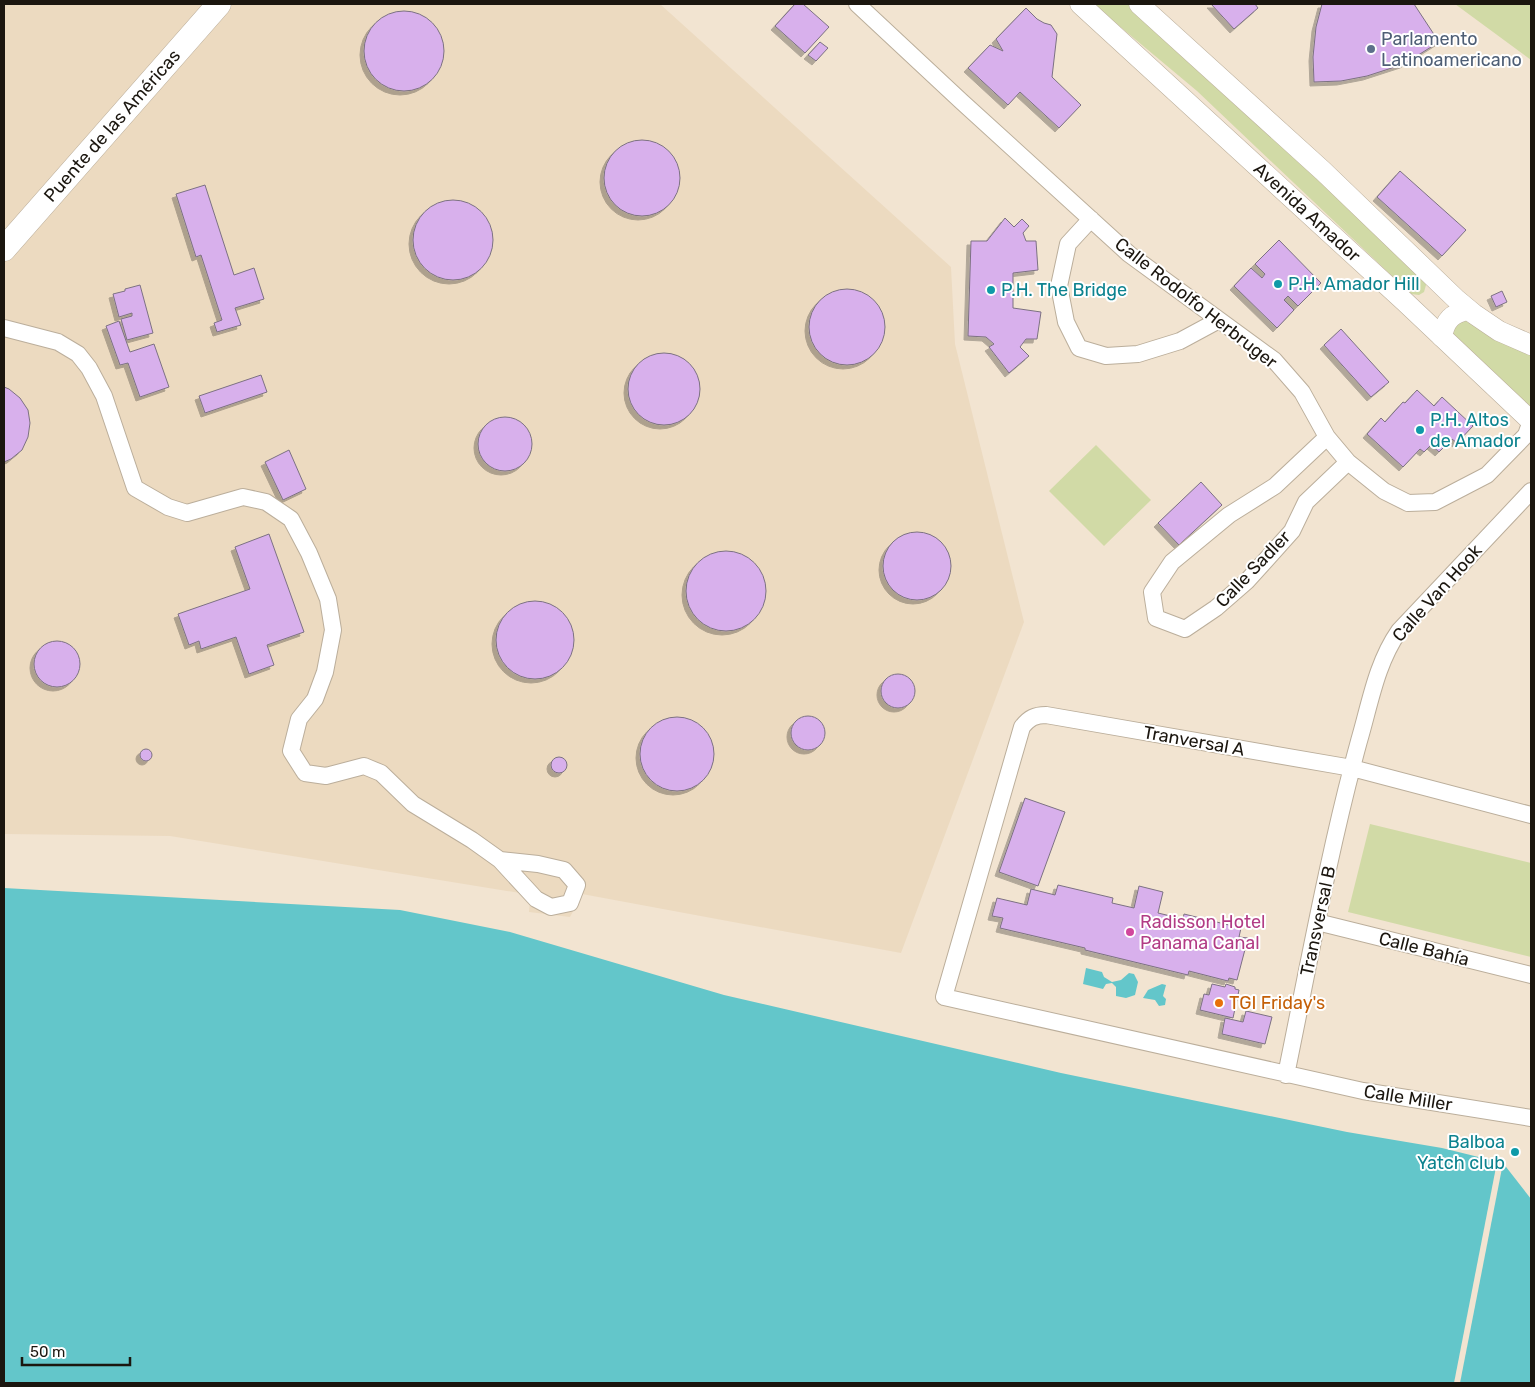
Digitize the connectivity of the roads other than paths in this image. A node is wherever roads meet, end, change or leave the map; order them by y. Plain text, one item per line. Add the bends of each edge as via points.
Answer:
1 (219, 4) edge
2 (857, 4) edge
3 (1080, 4) edge
4 (1139, 4) edge
5 (1091, 219) junction
6 (4, 249) edge
7 (1468, 310) junction
8 (1219, 320) junction
9 (4, 328) edge
10 (1442, 337) junction
11 (1531, 345) edge
12 (1531, 421) edge
13 (1327, 437) junction
14 (1348, 462) junction
15 (1531, 491) edge
16 (1036, 715) joint
17 (1352, 768) junction
18 (1531, 815) edge
19 (500, 860) dead end
20 (1317, 922) junction
21 (1531, 975) edge
22 (1286, 1075) junction
23 (1531, 1118) edge

1 - 6 highway, Puente de las Américas
2 - 5 street, Calle Rodolfo Herbruger
3 - 10 main road, Avenida Amador
4 - 7 main road
5 - 8 street, Calle Rodolfo Herbruger via 1129,254
5 - 8 street via 1068,244 1059,286 1066,322 1079,348 1106,356 1138,354 1180,341
7 - 10 main road via 1448,319
7 - 11 main road via 1499,331
8 - 13 street, Calle Rodolfo Herbruger via 1274,360 1302,392
9 - 19 street via 58,342 78,354 104,396 135,488 168,507 187,513 243,497 266,502 291,519 328,599 333,630 325,672 315,699 299,720 291,751 305,773 326,776 364,766 381,772 413,804
10 - 12 main road, Avenida Amador
12 - 14 street, Calle Rodolfo Herbruger via 1526,434 1487,475 1435,502 1408,502 1384,491
13 - 14 street, Calle Rodolfo Herbruger
13 - 14 street, Calle Sadler via 1275,486 1229,515 1172,562 1152,592 1156,618 1185,629 1216,608 1247,581 1292,531 1306,502
15 - 17 street, Calle Van Hook via 1399,631 1388,647
16 - 17 street, Tranversal A
16 - 22 street, Calle Miller via 1022,727 944,997
17 - 18 street, Tranversal A
17 - 20 street, Transversal B
20 - 21 street, Calle Bahía
20 - 22 street, Transversal B
22 - 23 street, Calle Miller

